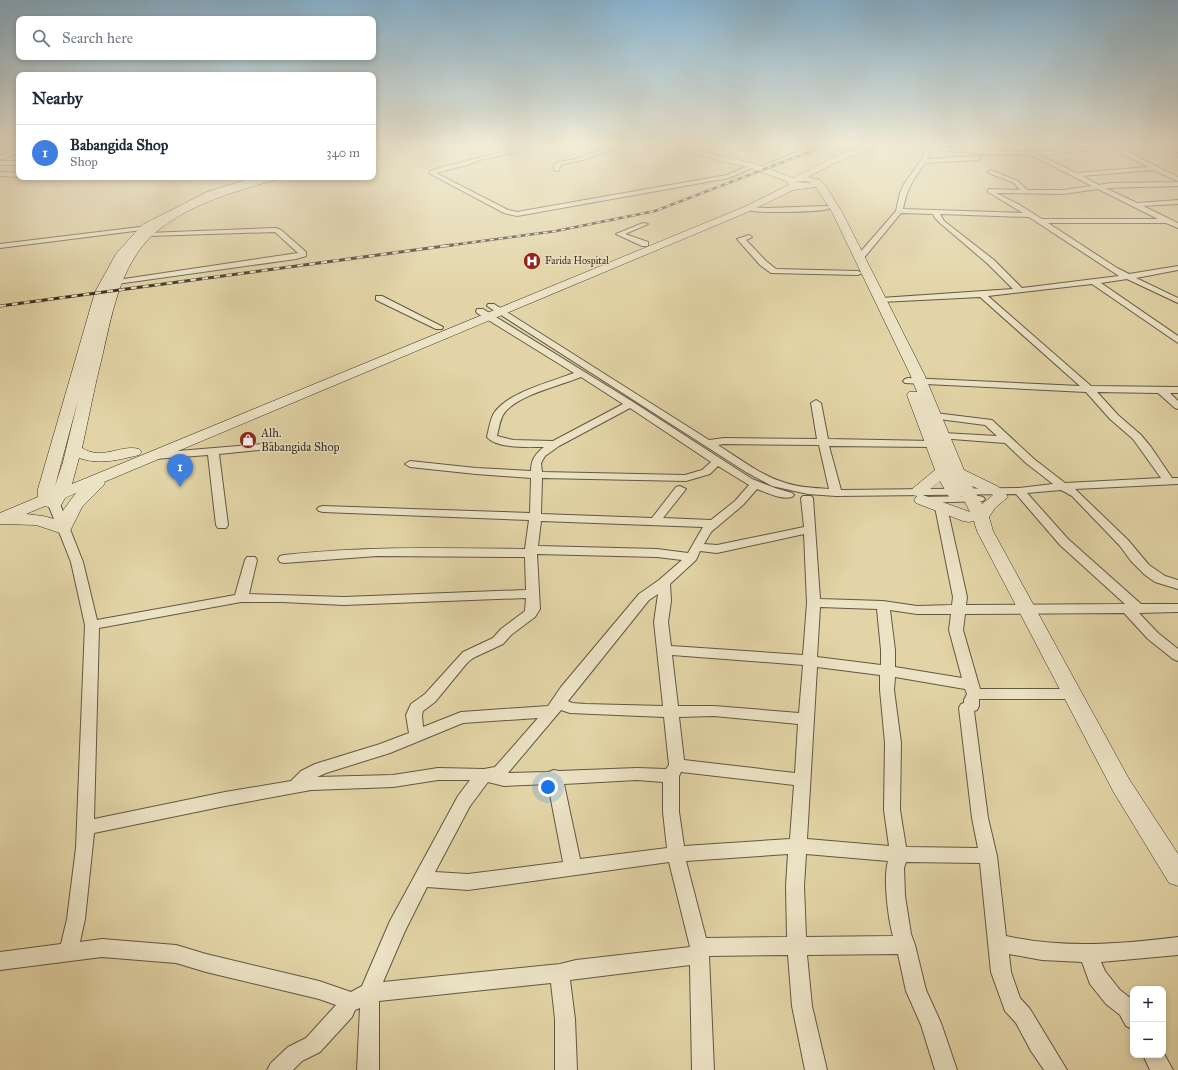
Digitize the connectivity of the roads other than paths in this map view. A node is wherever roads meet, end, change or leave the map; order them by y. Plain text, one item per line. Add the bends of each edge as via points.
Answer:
1 (204, 196) edge
2 (215, 196) edge
3 (476, 196) edge
4 (621, 196) edge
5 (770, 196) edge
6 (775, 196) edge
7 (820, 196) edge
8 (827, 196) edge
9 (902, 196) edge
10 (996, 196) edge
11 (1118, 196) edge
12 (1178, 202) edge
13 (1137, 205) junction
14 (827, 208) junction
15 (747, 209) junction
16 (899, 211) junction
17 (936, 212) junction
18 (1029, 215) junction
19 (1041, 221) junction
20 (1168, 221) junction
21 (644, 224) dead end
22 (1178, 226) edge
23 (149, 230) junction
24 (749, 237) dead end
25 (645, 244) junction
26 (0, 246) edge
27 (860, 257) junction
28 (1178, 268) edge
29 (858, 273) junction
30 (1128, 277) junction
31 (117, 282) junction
32 (1094, 282) junction
33 (1019, 290) junction
34 (980, 293) junction
35 (379, 298) dead end
36 (881, 300) junction
37 (1178, 301) edge
38 (490, 311) junction
39 (439, 328) junction
40 (1178, 340) edge
41 (383, 356) junction
42 (582, 374) junction
43 (914, 381) junction
44 (1088, 389) junction
45 (1161, 390) junction
46 (1178, 390) edge
47 (816, 403) dead end
48 (630, 404) junction
49 (1178, 406) edge
50 (935, 416) junction
51 (938, 440) junction
52 (1006, 440) junction
53 (823, 442) junction
54 (707, 443) junction
55 (555, 444) junction
56 (274, 446) dead end
57 (73, 449) junction
58 (213, 451) junction
59 (134, 452) junction
60 (153, 456) junction
61 (718, 461) junction
62 (410, 464) dead end
63 (119, 469) junction
64 (950, 472) junction
65 (537, 475) junction
66 (1173, 481) edge
67 (755, 485) junction
68 (1063, 486) junction
69 (680, 489) dead end
70 (1019, 491) junction
71 (836, 493) junction
72 (54, 494) junction
73 (996, 494) junction
74 (962, 495) junction
75 (920, 496) junction
76 (807, 498) junction
77 (941, 507) junction
78 (0, 508) edge
79 (323, 508) dead end
80 (536, 516) junction
81 (0, 519) edge
82 (656, 521) junction
83 (0, 522) edge
84 (978, 522) junction
85 (715, 524) junction
86 (222, 525) dead end
87 (63, 529) junction
88 (810, 529) junction
89 (531, 552) junction
90 (694, 552) junction
91 (284, 559) dead end
92 (251, 560) dead end
93 (664, 583) junction
94 (1178, 586) edge
95 (532, 594) junction
96 (247, 598) junction
97 (814, 603) junction
98 (883, 605) junction
99 (1132, 608) junction
100 (1178, 608) edge
101 (959, 609) junction
102 (1029, 609) junction
103 (92, 625) junction
104 (664, 650) junction
105 (1178, 656) edge
106 (810, 661) junction
107 (886, 671) junction
108 (973, 690) junction
109 (1072, 694) junction
110 (555, 707) junction
111 (671, 712) junction
112 (806, 719) junction
113 (417, 735) junction
114 (674, 771) junction
115 (485, 776) junction
116 (554, 776) junction
117 (802, 780) junction
118 (297, 786) junction
119 (85, 828) junction
120 (798, 846) junction
121 (676, 854) junction
122 (899, 854) junction
123 (988, 856) junction
124 (572, 868) junction
125 (1178, 875) edge
126 (422, 879) junction
127 (998, 943) junction
128 (906, 945) junction
129 (797, 946) junction
130 (1178, 946) edge
131 (699, 951) junction
132 (71, 952) junction
133 (1088, 952) junction
134 (0, 961) edge
135 (560, 973) junction
136 (369, 993) junction
137 (347, 1004) junction
138 (1130, 1014) edge
139 (1155, 1058) edge
140 (293, 1062) edge
141 (278, 1070) edge
142 (368, 1070) edge
143 (566, 1070) edge
144 (703, 1070) edge
145 (816, 1070) edge
146 (946, 1070) edge
147 (1056, 1070) edge
148 (1162, 1070) edge

1 - 23 main road
2 - 23 main road
3 - 4 street via 506,212 517,214
5 - 25 main road
6 - 15 main road
7 - 14 main road
8 - 27 main road
9 - 16 street
10 - 18 street via 1016,205
11 - 13 street
12 - 13 street
13 - 20 street
14 - 15 street
14 - 29 main road
15 - 38 main road
16 - 17 street
16 - 27 street
17 - 18 street
17 - 33 street via 942,222 991,262
18 - 19 street
19 - 20 street
19 - 30 street
20 - 22 street
21 - 25 street via 619,234
23 - 26 street
23 - 31 main road via 133,252
23 - 31 street via 276,230 303,254
23 - 72 main road via 120,256 101,292
24 - 29 street via 741,239 774,271
25 - 38 main road
27 - 36 main road
28 - 30 street
29 - 43 main road
30 - 32 street
30 - 37 street
31 - 57 main road via 107,309
32 - 33 street
32 - 40 street
33 - 34 street
34 - 36 street
34 - 44 street
35 - 39 street
36 - 43 main road
38 - 39 main road
38 - 41 main road
38 - 42 street
38 - 54 street
39 - 41 main road
41 - 59 main road via 304,382
41 - 60 main road
42 - 48 street
42 - 55 street via 522,397 499,412 492,437 495,440 519,444
43 - 44 street
43 - 50 main road
43 - 51 main road
44 - 45 street
44 - 66 street via 1142,443
45 - 46 street
45 - 49 street
47 - 53 street
48 - 55 street
48 - 61 street
50 - 51 main road
50 - 52 street via 988,422
51 - 52 street
51 - 53 street
51 - 64 main road
52 - 68 street
53 - 54 street
53 - 71 street
54 - 71 street via 776,484
55 - 65 street via 541,454 536,463
56 - 58 street
57 - 59 main road via 80,454 99,457
57 - 72 main road
58 - 60 street
58 - 86 street
59 - 72 main road
60 - 63 main road
61 - 65 street via 706,472 686,478
61 - 67 street
62 - 65 street via 476,472
63 - 72 main road
63 - 87 main road via 95,484 81,497 70,512
64 - 73 main road
64 - 74 main road
64 - 75 main road
65 - 80 street
66 - 68 street
67 - 76 street
67 - 85 street
68 - 70 street
68 - 94 street via 1076,494 1150,572
69 - 82 street
70 - 73 street
70 - 99 street via 1064,542
71 - 75 street
72 - 78 main road
72 - 81 main road
72 - 87 street
73 - 74 street
73 - 84 main road
74 - 75 street
74 - 84 main road
75 - 76 street
75 - 77 main road
76 - 88 street
77 - 84 main road
77 - 101 street via 960,598
79 - 80 street
80 - 82 street
80 - 89 street
82 - 85 street
83 - 87 main road via 38,520
84 - 102 main road
85 - 90 street via 707,530
87 - 103 street via 77,562
88 - 90 street
88 - 97 street
89 - 90 street
89 - 91 street via 322,554
89 - 95 street
90 - 93 street
92 - 96 street
93 - 104 street via 661,622
93 - 110 street via 644,597
95 - 96 street via 344,601
95 - 113 street via 533,609 530,614 498,641 468,655 430,698 416,708 414,715
96 - 103 street
97 - 98 street
97 - 106 street
98 - 101 street via 917,610
98 - 107 street via 888,650
99 - 100 street
99 - 102 street
99 - 105 street via 1153,636
101 - 102 street
101 - 108 street via 956,630
102 - 109 main road
103 - 119 street
104 - 106 street via 724,652
104 - 111 street
106 - 107 street
106 - 112 street
107 - 108 street
107 - 122 street via 888,714 893,743 892,810
108 - 109 street
108 - 123 street via 972,706 966,708 967,723
109 - 125 main road via 1122,786
110 - 111 street
110 - 113 street via 461,718
110 - 115 street via 500,772
111 - 112 street via 714,711
111 - 114 street
112 - 117 street
113 - 118 street via 384,749 321,768 308,775
114 - 116 street
114 - 117 street
114 - 121 street via 672,812
115 - 116 street via 504,780
115 - 118 street via 438,774 393,781
115 - 126 street via 464,801
116 - 124 street
117 - 120 street
118 - 119 street
119 - 132 street via 85,848 76,919 70,944
120 - 121 street
120 - 122 street
120 - 129 street via 795,886
121 - 124 street
121 - 131 street
122 - 123 street
122 - 128 street via 895,868 896,896
123 - 127 street
124 - 126 street via 468,882
126 - 136 street via 397,927
127 - 133 street via 1033,950
127 - 147 street via 1001,972 1012,1004 1024,1016 1038,1044
128 - 129 street
128 - 146 street via 916,991 931,1023
129 - 131 street
129 - 145 street via 802,1006
130 - 133 street via 1118,953
131 - 135 street
131 - 144 street
132 - 134 street
132 - 137 street via 102,948 176,954 319,990 345,999
133 - 138 street via 1097,977
135 - 136 street
135 - 143 street via 565,1019
136 - 137 street
136 - 142 street
137 - 140 street via 345,1010 313,1045
139 - 148 street
140 - 141 street

